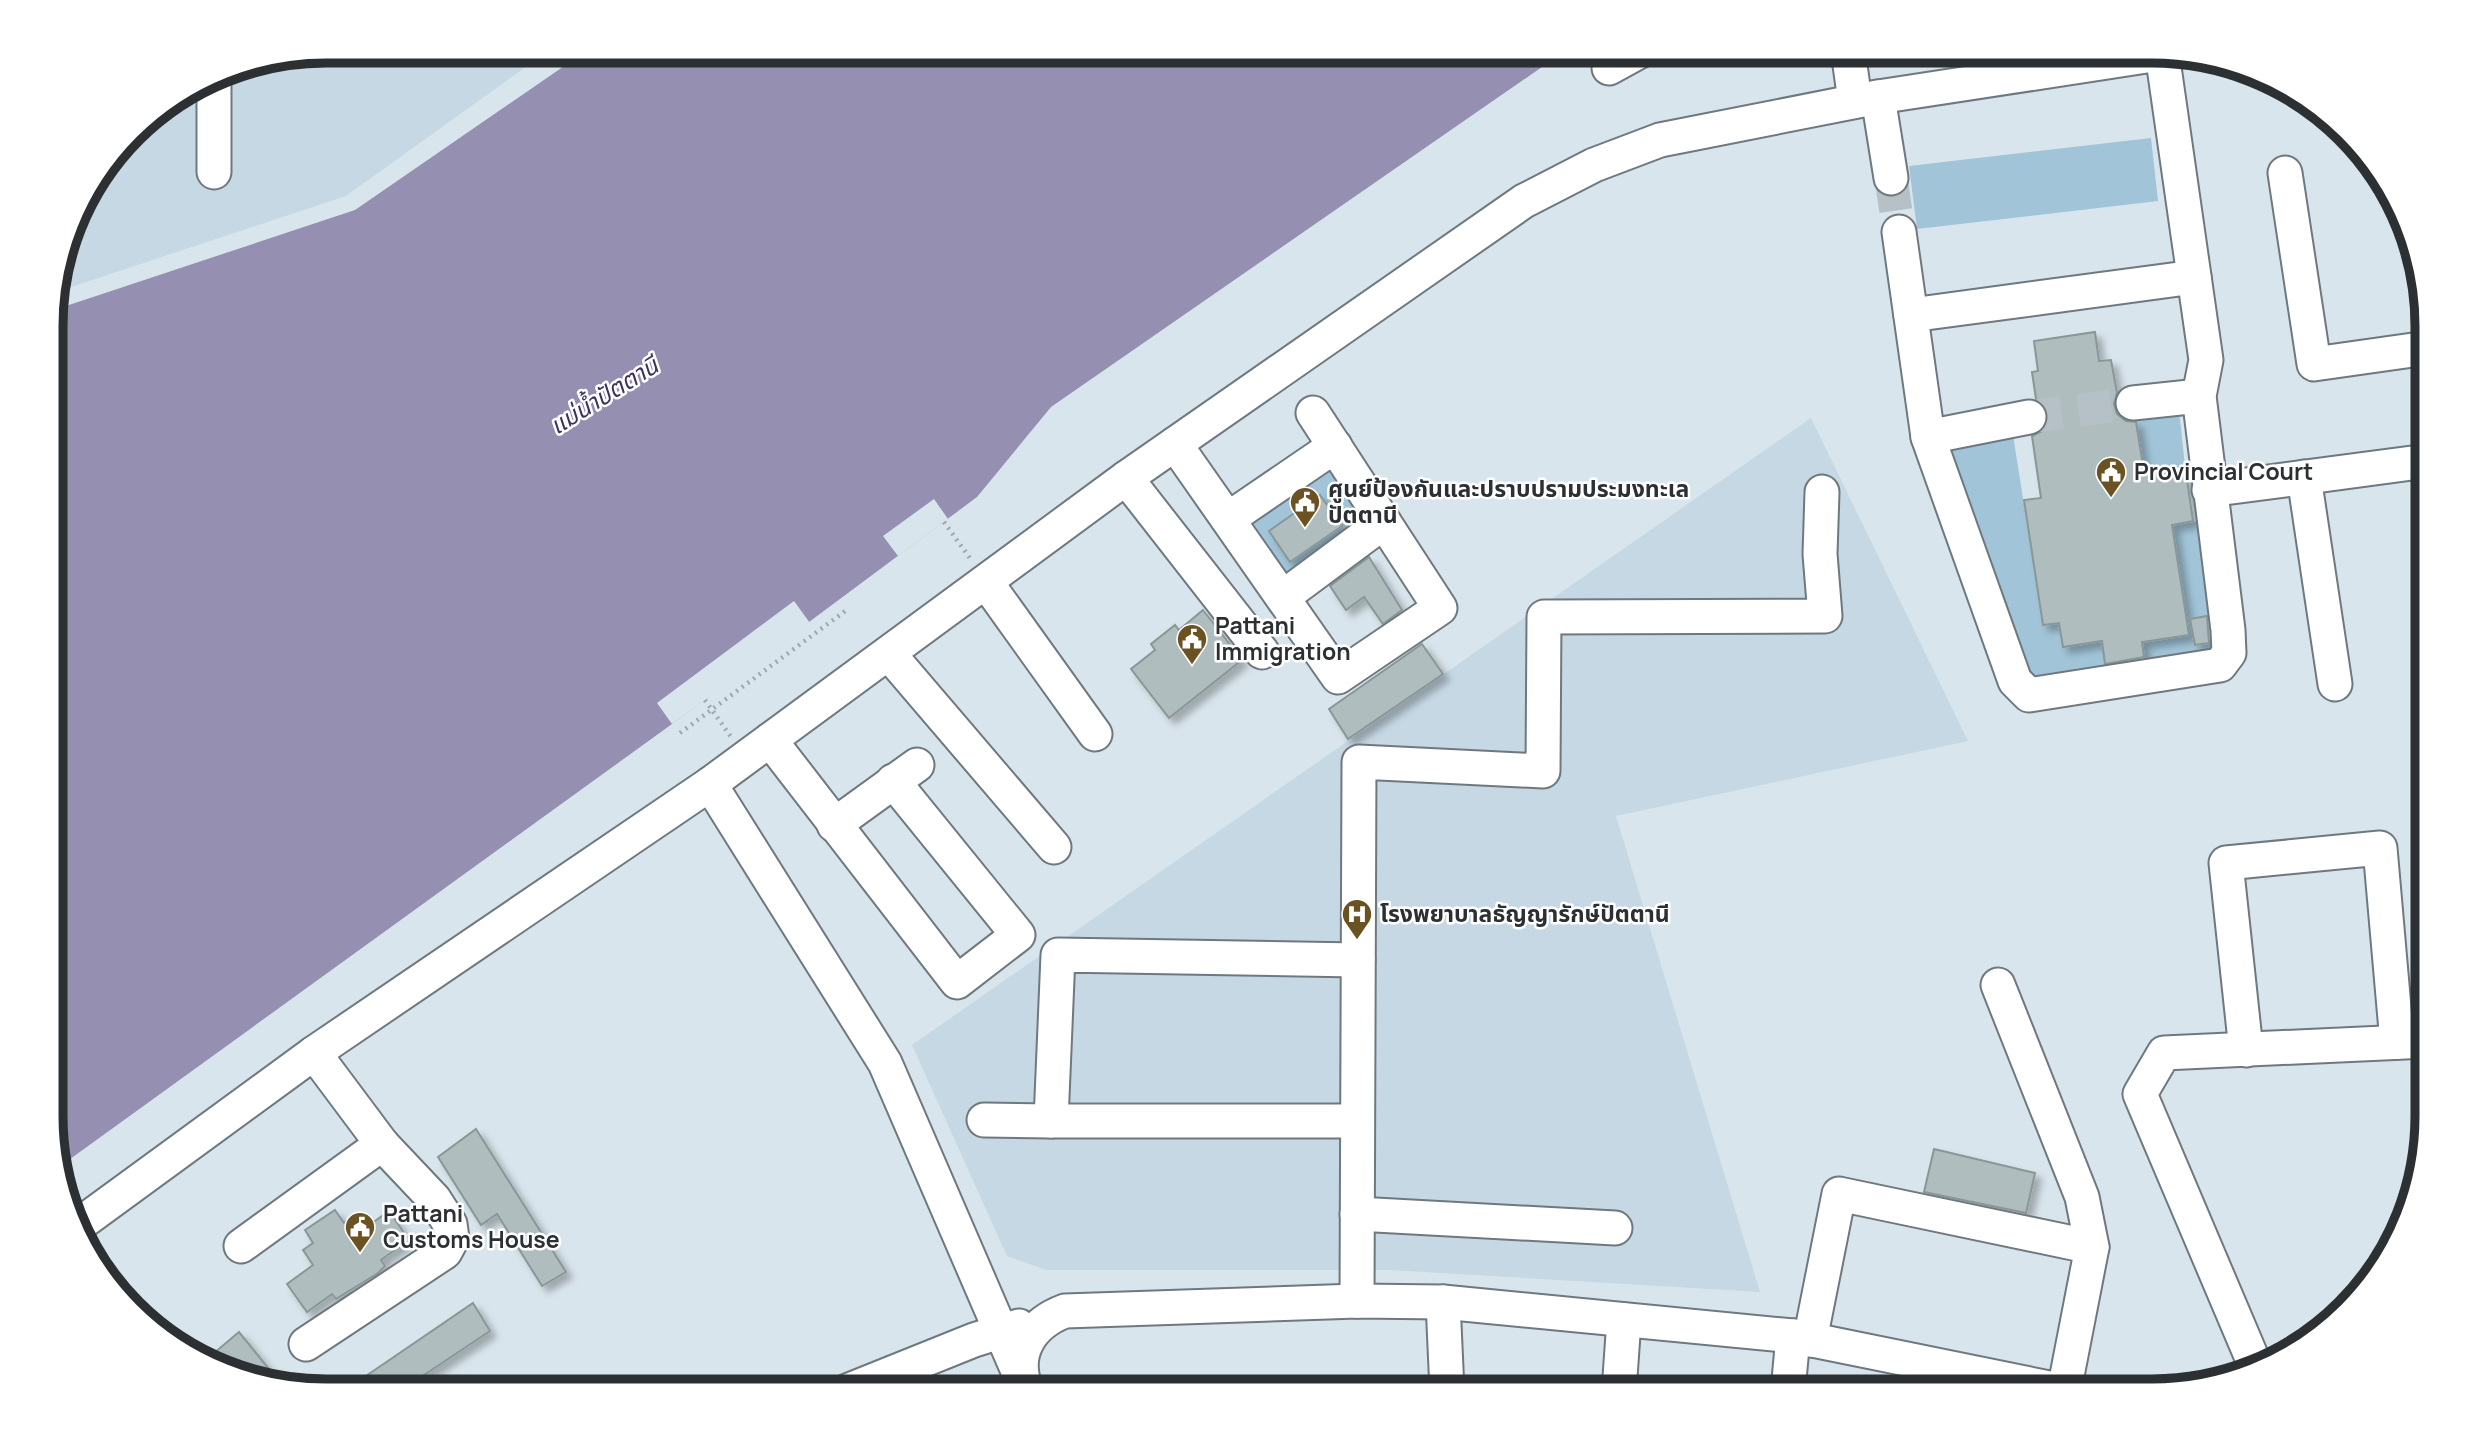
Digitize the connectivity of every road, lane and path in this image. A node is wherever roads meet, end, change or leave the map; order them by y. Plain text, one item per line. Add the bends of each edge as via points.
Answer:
1 (1618, 63) edge
2 (1853, 63) edge
3 (2099, 63) edge
4 (2165, 64) edge
5 (1609, 68) dead end
6 (214, 88) edge
7 (1866, 99) junction
8 (214, 173) dead end
9 (2285, 173) dead end
10 (1891, 178) tunnel mouth
11 (1899, 232) tunnel mouth
12 (2194, 278) junction
13 (1910, 315) junction
14 (2415, 350) edge
15 (2199, 396) junction
16 (2133, 403) tunnel mouth
17 (1313, 413) dead end
18 (2029, 417) tunnel mouth
19 (1928, 437) junction
20 (1175, 444) junction
21 (1335, 446) junction
22 (2415, 463) edge
23 (2304, 477) junction
24 (1126, 478) junction
25 (2209, 490) junction
26 (1822, 492) dead end
27 (1228, 519) junction
28 (944, 522) dead end
29 (1384, 522) junction
30 (986, 582) junction
31 (1283, 597) junction
32 (848, 609) dead end
33 (1262, 652) dead end
34 (889, 654) junction
35 (2336, 684) dead end
36 (705, 700) dead end
37 (711, 709) junction
38 (680, 733) dead end
39 (1095, 734) dead end
40 (757, 749) junction
41 (710, 784) junction
42 (834, 825) junction
43 (1054, 847) dead end
44 (1358, 960) junction
45 (1998, 985) dead end
46 (2412, 1042) edge
47 (2246, 1050) junction
48 (314, 1053) junction
49 (984, 1120) dead end
50 (1051, 1121) junction
51 (1357, 1121) junction
52 (382, 1144) junction
53 (1357, 1214) junction
54 (85, 1221) edge
55 (1615, 1228) dead end
56 (241, 1246) dead end
57 (2092, 1247) junction
58 (1357, 1301) junction
59 (1443, 1302) junction
60 (1048, 1317) junction
61 (1624, 1320) junction
62 (1000, 1332) junction
63 (1802, 1338) junction
64 (306, 1344) dead end
65 (2253, 1359) edge
66 (878, 1379) edge
67 (1022, 1379) edge
68 (1024, 1379) edge
69 (1446, 1379) edge
70 (1620, 1379) edge
71 (1791, 1379) edge
72 (2002, 1379) edge
73 (2054, 1379) edge

1 - 5 street
2 - 7 street
3 - 7 street
4 - 12 street
6 - 8 street
7 - 10 street
7 - 20 street via 1660,140 1594,165 1480,230
9 - 14 street via 2314,364
11 - 13 street
12 - 13 street
12 - 15 street via 2206,360
13 - 19 street
15 - 16 street
15 - 25 street
17 - 21 street
18 - 19 street
19 - 25 street via 2015,681 2029,695 2220,665 2229,653 2228,630
20 - 24 street
20 - 27 street
21 - 27 street
21 - 29 street
22 - 23 street
23 - 25 street
23 - 35 street
24 - 30 street
24 - 33 street
26 - 44 street via 1825,616 1544,617 1543,771 1359,762
27 - 31 street
28 - 30 path
29 - 31 street
29 - 31 street via 1440,608 1338,677
30 - 34 street
30 - 39 street
32 - 37 path
34 - 40 street
34 - 43 street
36 - 37 path
37 - 38 path
37 - 40 path
40 - 41 street
40 - 42 street
41 - 48 street
41 - 62 street via 885,1063
42 - 42 street via 957,982 1018,935 905,773
44 - 50 street via 1058,955
44 - 51 street
45 - 57 street via 2082,1197
46 - 47 street
46 - 47 street via 2380,848 2226,863
47 - 65 street via 2164,1053 2140,1094
48 - 52 street
48 - 54 street
49 - 50 street
50 - 51 street
51 - 53 street
52 - 56 street
52 - 64 street via 434,1199 450,1224 452,1240 444,1252
53 - 55 street
53 - 58 street
57 - 63 street via 1839,1194
57 - 73 street
58 - 59 street
58 - 60 street via 1065,1311
59 - 61 street
59 - 69 street
60 - 62 street
60 - 68 street via 1025,1344 1020,1361
61 - 63 street
61 - 70 street
62 - 66 street
62 - 67 street
63 - 71 street
63 - 72 street

